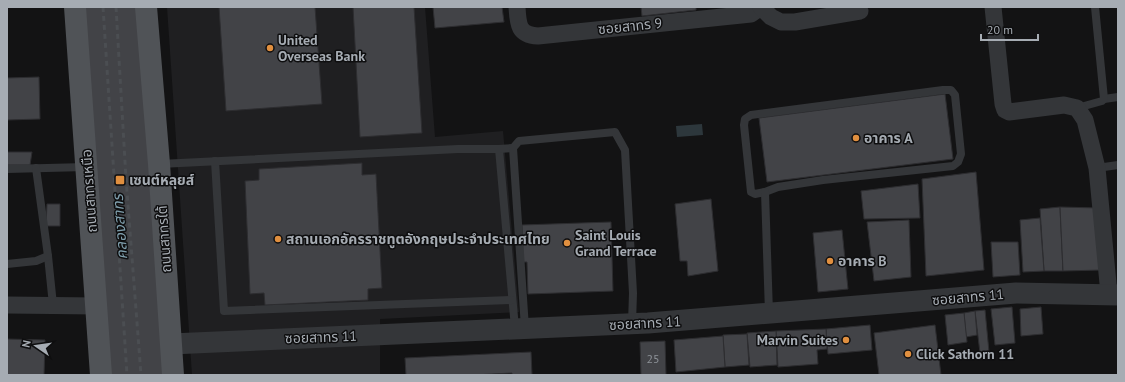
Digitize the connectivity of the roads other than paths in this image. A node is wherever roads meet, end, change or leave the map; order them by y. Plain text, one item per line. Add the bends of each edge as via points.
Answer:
1 (75, 7) edge
2 (146, 7) edge
3 (517, 7) edge
4 (761, 7) edge
5 (993, 7) edge
6 (1095, 7) edge
7 (860, 11) dead end
8 (1118, 96) edge
9 (1104, 99) junction
10 (1078, 108) junction
11 (513, 148) junction
12 (499, 149) junction
13 (215, 161) junction
14 (159, 164) junction
15 (1118, 166) edge
16 (87, 167) junction
17 (36, 168) junction
18 (1096, 168) junction
19 (7, 169) edge
20 (765, 192) junction
21 (48, 256) junction
22 (7, 264) edge
23 (1113, 294) edge
24 (512, 300) junction
25 (7, 305) edge
26 (53, 306) junction
27 (97, 306) junction
28 (769, 313) junction
29 (632, 323) junction
30 (520, 329) junction
31 (171, 344) junction
32 (101, 375) edge
33 (173, 375) edge

1 - 16 main road, ถนนสาทรเหนือ
2 - 14 main road, ถนนสาทรใต้
3 - 4 street, ซอยสาทร 9 via 521,30 531,36 538,36 751,14
4 - 7 street via 781,22
5 - 10 street via 1005,110 1009,112 1064,105
6 - 9 lane
8 - 9 lane
9 - 10 lane
10 - 18 street via 1085,120
11 - 12 lane
11 - 29 lane via 519,141 615,132 620,139 625,150 633,293
11 - 30 lane
12 - 13 lane
12 - 24 lane
13 - 14 lane
13 - 24 lane via 224,311
14 - 31 main road, ถนนสาทรใต้
15 - 18 lane
16 - 17 lane
16 - 27 main road, ถนนสาทรเหนือ
17 - 19 lane
17 - 21 lane
18 - 23 street
20 - 20 lane via 778,187 824,180 953,166 961,154 955,95 951,90 943,90 751,115 745,119 744,126 751,192
20 - 28 lane
21 - 22 lane via 36,261
21 - 26 lane
23 - 28 street, ซอยสาทร 11 via 1016,293
24 - 30 lane
25 - 26 street
26 - 27 street
27 - 32 main road, ถนนสาทรเหนือ
28 - 29 street, ซอยสาทร 11
29 - 30 street, ซอยสาทร 11
30 - 31 street, ซอยสาทร 11
31 - 33 main road, ถนนสาทรใต้

